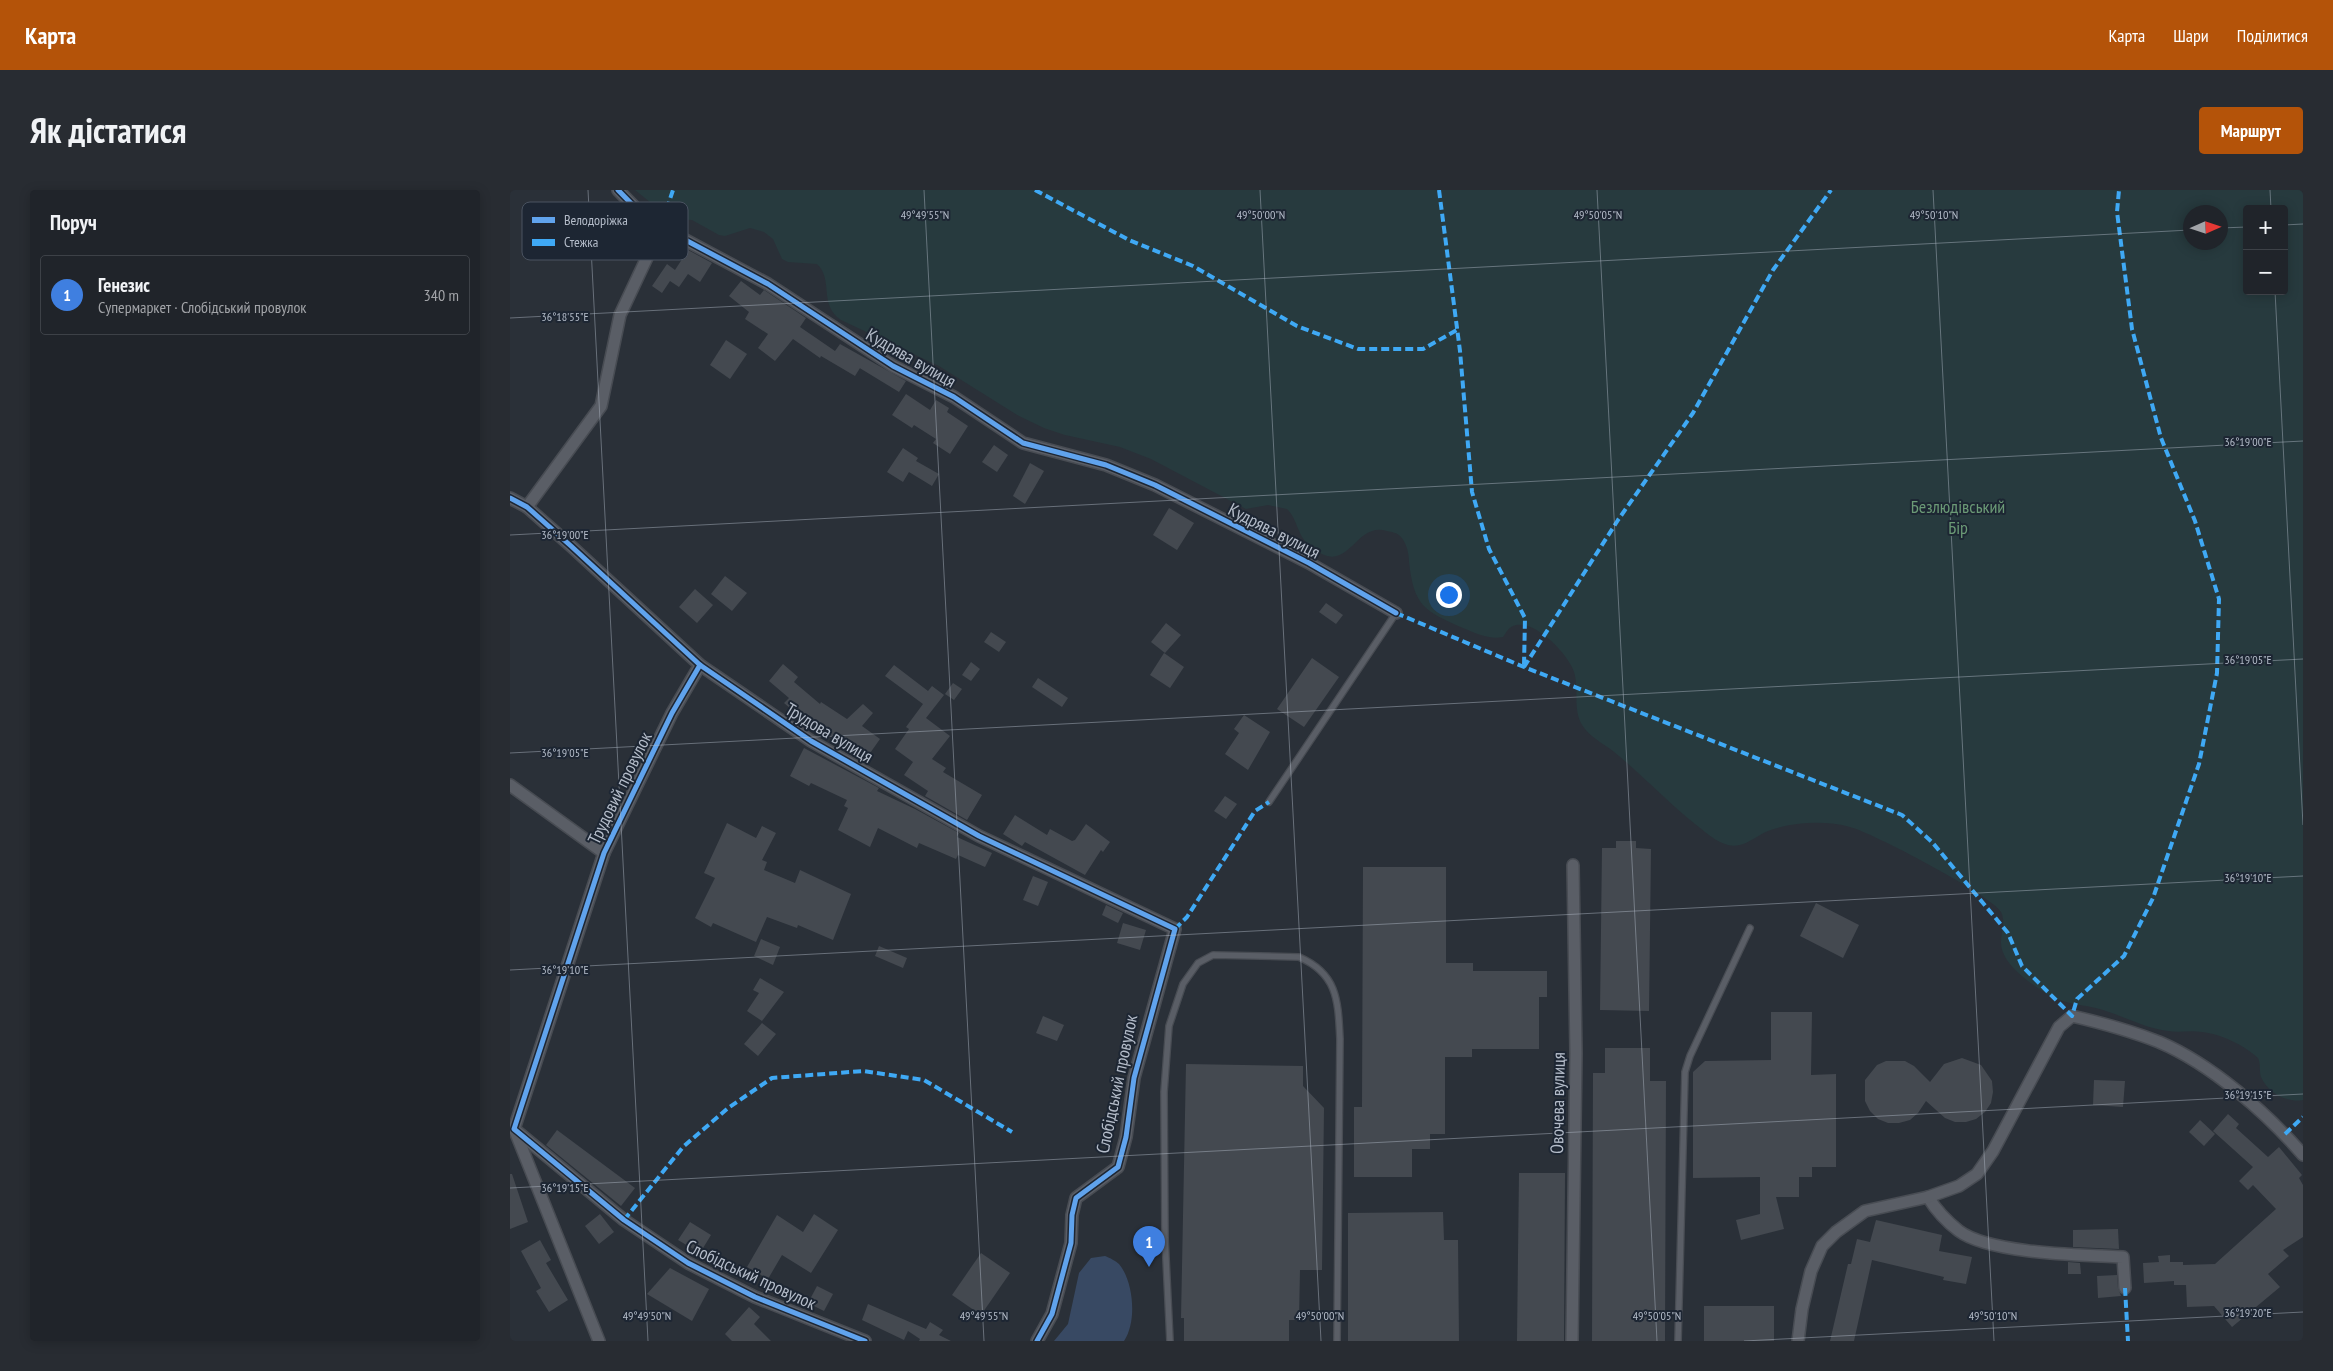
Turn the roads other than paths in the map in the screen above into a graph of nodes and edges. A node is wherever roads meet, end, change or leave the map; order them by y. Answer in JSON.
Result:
{"nodes":[{"id":1,"x":618,"y":190,"type":"edge"},
{"id":2,"x":630,"y":202,"type":"edge"},
{"id":3,"x":688,"y":241,"type":"edge"},
{"id":4,"x":647,"y":260,"type":"edge"},
{"id":5,"x":510,"y":498,"type":"edge"},
{"id":6,"x":527,"y":508,"type":"junction"},
{"id":7,"x":1396,"y":613,"type":"joint"},
{"id":8,"x":700,"y":665,"type":"junction"},
{"id":9,"x":510,"y":785,"type":"edge"},
{"id":10,"x":1269,"y":802,"type":"dead end"},
{"id":11,"x":604,"y":853,"type":"junction"},
{"id":12,"x":1573,"y":865,"type":"dead end"},
{"id":13,"x":1750,"y":928,"type":"dead end"},
{"id":14,"x":1175,"y":929,"type":"joint"},
{"id":15,"x":512,"y":1127,"type":"edge"},
{"id":16,"x":2303,"y":1155,"type":"edge"},
{"id":17,"x":1928,"y":1197,"type":"junction"},
{"id":18,"x":2125,"y":1288,"type":"dead end"},
{"id":19,"x":599,"y":1341,"type":"edge"},
{"id":20,"x":865,"y":1341,"type":"edge"},
{"id":21,"x":1037,"y":1341,"type":"edge"},
{"id":22,"x":1170,"y":1341,"type":"edge"},
{"id":23,"x":1338,"y":1341,"type":"edge"},
{"id":24,"x":1572,"y":1341,"type":"edge"},
{"id":25,"x":1678,"y":1341,"type":"edge"},
{"id":26,"x":1798,"y":1341,"type":"edge"}],
"edges":[{"from":1,"to":2,"type":"street","name":"Кудрява вулиця"},
{"from":3,"to":7,"type":"street","name":"Кудрява вулиця"},
{"from":4,"to":6,"type":"street"},
{"from":5,"to":6,"type":"street","name":"Трудова вулиця"},
{"from":6,"to":8,"type":"street","name":"Трудова вулиця"},
{"from":7,"to":10,"type":"lane"},
{"from":8,"to":11,"type":"street","name":"Трудовий провулок"},
{"from":8,"to":14,"type":"street","name":"Трудова вулиця"},
{"from":9,"to":11,"type":"street"},
{"from":11,"to":15,"type":"street","name":"Трудовий провулок"},
{"from":12,"to":24,"type":"street","name":"Овочева вулиця"},
{"from":13,"to":25,"type":"lane"},
{"from":14,"to":21,"type":"street","name":"Слобідський провулок"},
{"from":15,"to":19,"type":"street"},
{"from":15,"to":20,"type":"street","name":"Слобідський провулок"},
{"from":16,"to":17,"type":"street"},
{"from":17,"to":18,"type":"street"},
{"from":17,"to":26,"type":"street"},
{"from":22,"to":23,"type":"lane"}]}
